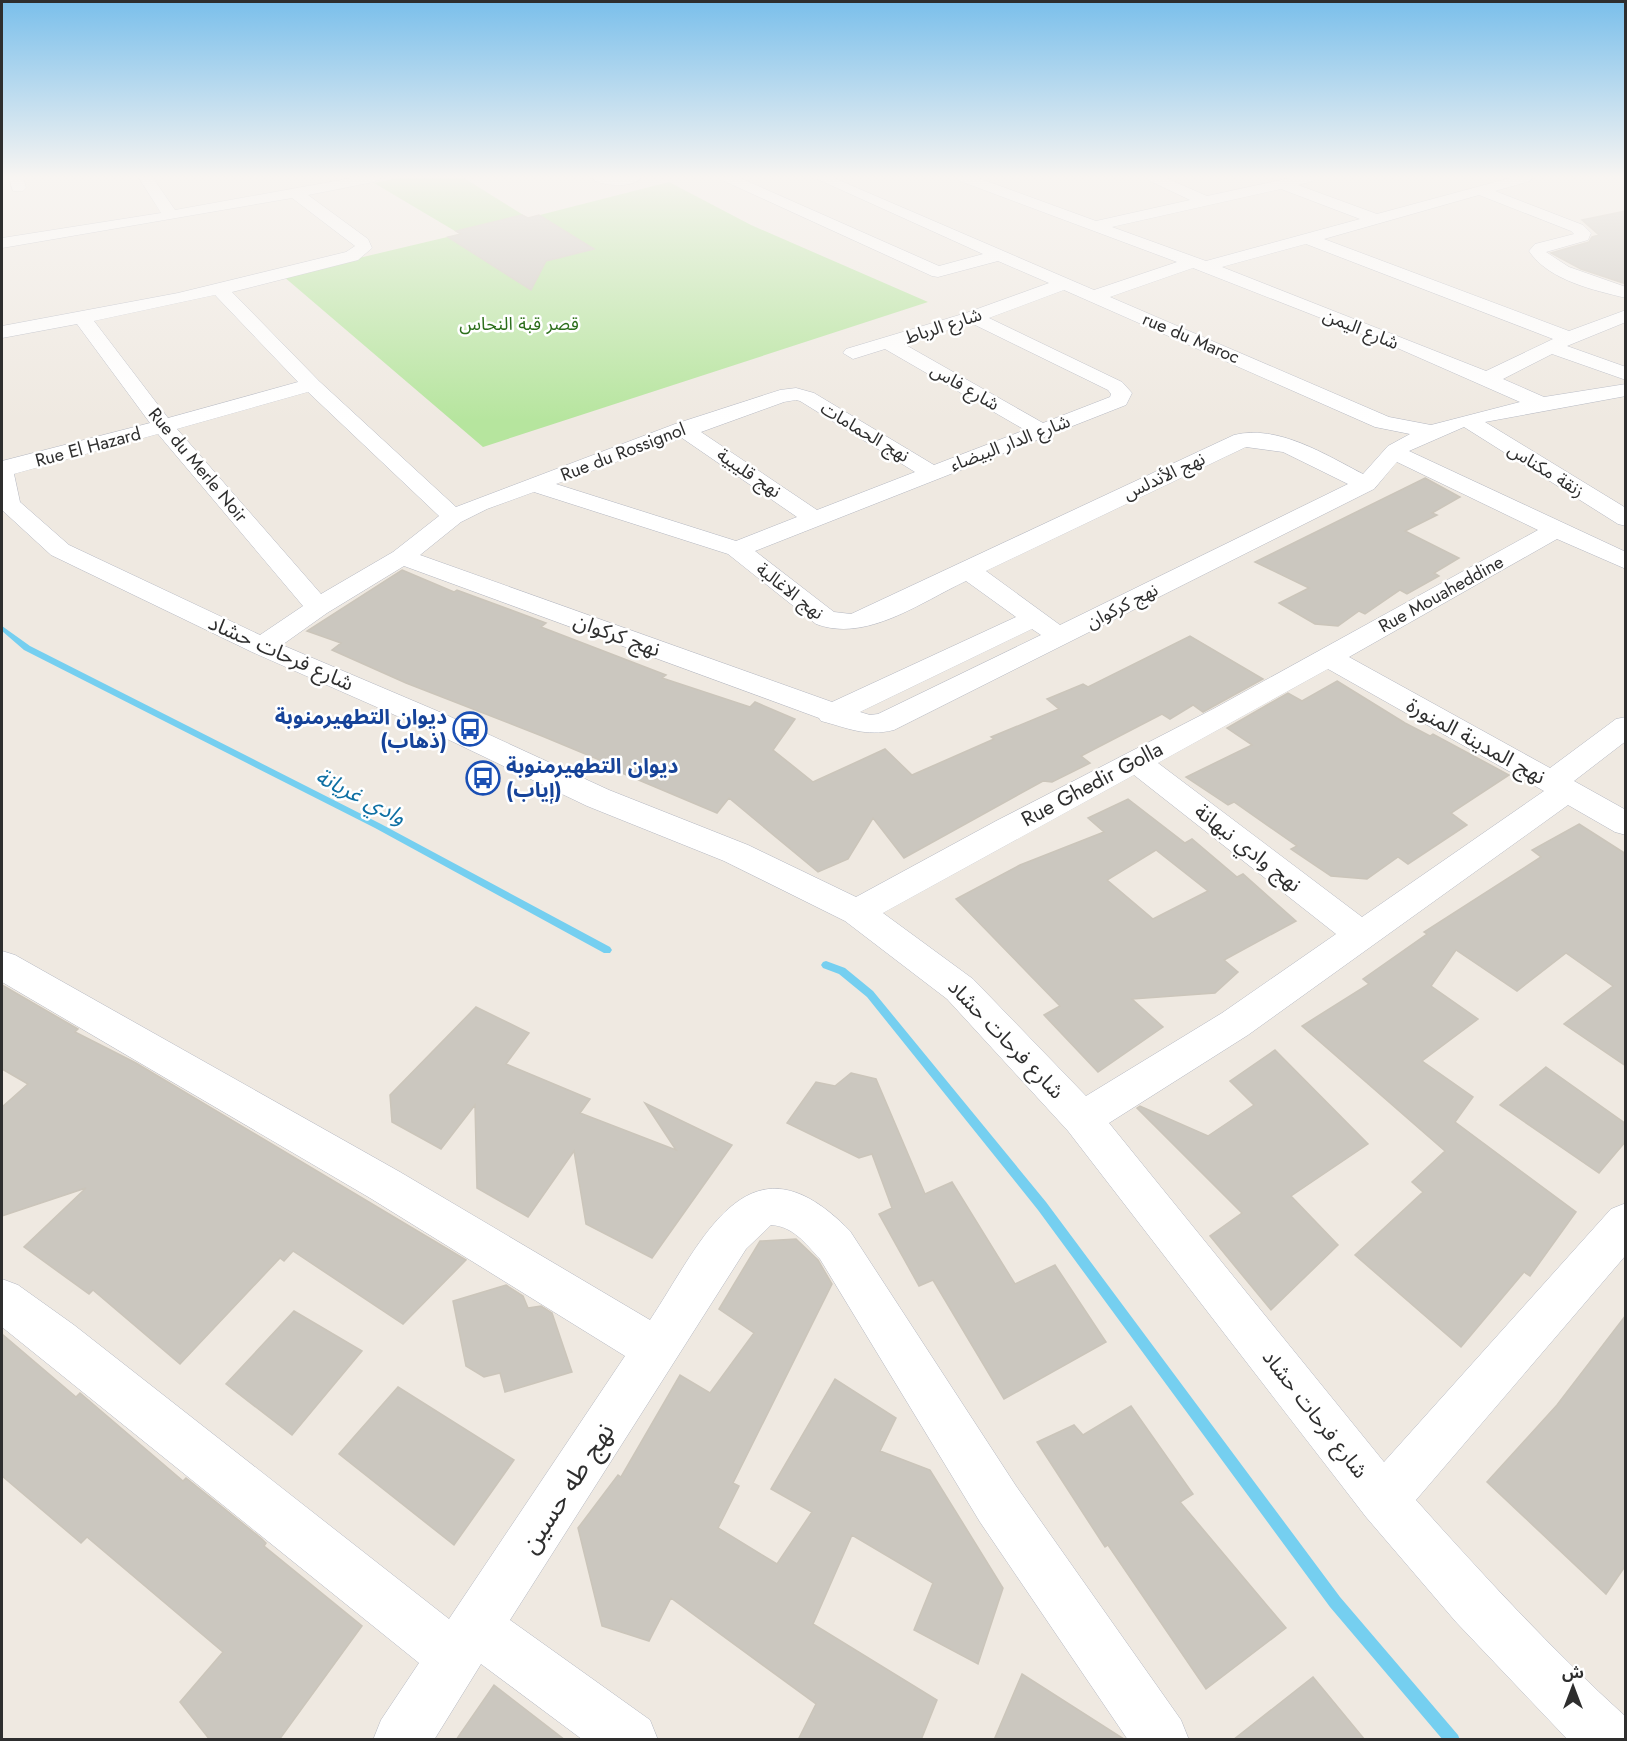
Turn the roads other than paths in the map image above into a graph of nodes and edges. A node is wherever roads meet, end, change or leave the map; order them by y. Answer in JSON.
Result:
{"nodes":[{"id":1,"x":339,"y":259,"type":"edge"},
{"id":2,"x":909,"y":259,"type":"edge"},
{"id":3,"x":984,"y":259,"type":"edge"},
{"id":4,"x":1009,"y":259,"type":"edge"},
{"id":5,"x":1183,"y":259,"type":"edge"},
{"id":6,"x":1221,"y":259,"type":"edge"},
{"id":7,"x":1363,"y":259,"type":"edge"},
{"id":8,"x":1543,"y":259,"type":"edge"},
{"id":9,"x":1198,"y":265,"type":"junction"},
{"id":10,"x":1066,"y":283,"type":"junction"},
{"id":11,"x":220,"y":290,"type":"junction"},
{"id":12,"x":1626,"y":293,"type":"edge"},
{"id":13,"x":1094,"y":296,"type":"junction"},
{"id":14,"x":1626,"y":315,"type":"edge"},
{"id":15,"x":973,"y":317,"type":"junction"},
{"id":16,"x":83,"y":319,"type":"junction"},
{"id":17,"x":2,"y":332,"type":"edge"},
{"id":18,"x":1569,"y":338,"type":"junction"},
{"id":19,"x":888,"y":343,"type":"junction"},
{"id":20,"x":1550,"y":347,"type":"junction"},
{"id":21,"x":853,"y":353,"type":"dead end"},
{"id":22,"x":1626,"y":374,"type":"edge"},
{"id":23,"x":1487,"y":379,"type":"junction"},
{"id":24,"x":312,"y":385,"type":"junction"},
{"id":25,"x":1626,"y":390,"type":"edge"},
{"id":26,"x":796,"y":394,"type":"joint"},
{"id":27,"x":1599,"y":396,"type":"junction"},
{"id":28,"x":1544,"y":405,"type":"junction"},
{"id":29,"x":1626,"y":410,"type":"edge"},
{"id":30,"x":1467,"y":420,"type":"junction"},
{"id":31,"x":1383,"y":422,"type":"junction"},
{"id":32,"x":164,"y":427,"type":"junction"},
{"id":33,"x":683,"y":429,"type":"junction"},
{"id":34,"x":1042,"y":431,"type":"junction"},
{"id":35,"x":1431,"y":431,"type":"junction"},
{"id":36,"x":1396,"y":451,"type":"junction"},
{"id":37,"x":2,"y":469,"type":"edge"},
{"id":38,"x":932,"y":473,"type":"junction"},
{"id":39,"x":1366,"y":484,"type":"junction"},
{"id":40,"x":535,"y":485,"type":"junction"},
{"id":41,"x":453,"y":517,"type":"junction"},
{"id":42,"x":814,"y":518,"type":"junction"},
{"id":43,"x":1626,"y":519,"type":"edge"},
{"id":44,"x":1555,"y":530,"type":"junction"},
{"id":45,"x":737,"y":549,"type":"junction"},
{"id":46,"x":402,"y":557,"type":"junction"},
{"id":47,"x":1626,"y":562,"type":"edge"},
{"id":48,"x":966,"y":569,"type":"junction"},
{"id":49,"x":318,"y":608,"type":"junction"},
{"id":50,"x":1034,"y":618,"type":"junction"},
{"id":51,"x":1061,"y":637,"type":"junction"},
{"id":52,"x":262,"y":646,"type":"junction"},
{"id":53,"x":1328,"y":657,"type":"junction"},
{"id":54,"x":831,"y":714,"type":"junction"},
{"id":55,"x":1626,"y":726,"type":"edge"},
{"id":56,"x":1136,"y":761,"type":"junction"},
{"id":57,"x":1559,"y":787,"type":"junction"},
{"id":58,"x":1626,"y":824,"type":"edge"},
{"id":59,"x":857,"y":912,"type":"junction"},
{"id":60,"x":1361,"y":935,"type":"junction"},
{"id":61,"x":2,"y":965,"type":"edge"},
{"id":62,"x":1082,"y":1119,"type":"junction"},
{"id":63,"x":1626,"y":1223,"type":"edge"},
{"id":64,"x":2,"y":1300,"type":"edge"},
{"id":65,"x":656,"y":1349,"type":"junction"},
{"id":66,"x":1383,"y":1500,"type":"junction"},
{"id":67,"x":466,"y":1643,"type":"junction"},
{"id":68,"x":401,"y":1740,"type":"edge"},
{"id":69,"x":630,"y":1740,"type":"edge"},
{"id":70,"x":1161,"y":1740,"type":"edge"},
{"id":71,"x":1609,"y":1740,"type":"edge"}],
"edges":[{"from":1,"to":11,"type":"street"},
{"from":2,"to":3,"type":"street"},
{"from":4,"to":10,"type":"street","name":"rue du Maroc"},
{"from":5,"to":9,"type":"street","name":"شارع اليمن"},
{"from":6,"to":9,"type":"street"},
{"from":7,"to":18,"type":"street"},
{"from":8,"to":12,"type":"street"},
{"from":9,"to":13,"type":"street"},
{"from":9,"to":23,"type":"street","name":"شارع اليمن"},
{"from":10,"to":13,"type":"street","name":"rue du Maroc"},
{"from":10,"to":15,"type":"street","name":"شارع الرباط"},
{"from":11,"to":16,"type":"street"},
{"from":11,"to":24,"type":"street"},
{"from":13,"to":31,"type":"street","name":"rue du Maroc"},
{"from":14,"to":18,"type":"street"},
{"from":15,"to":19,"type":"street","name":"شارع الرباط"},
{"from":15,"to":34,"type":"street","name":"شارع الدار البيضاء"},
{"from":16,"to":17,"type":"street"},
{"from":16,"to":32,"type":"street","name":"Rue du Merle Noir"},
{"from":18,"to":20,"type":"street"},
{"from":19,"to":21,"type":"street","name":"شارع الرباط"},
{"from":19,"to":34,"type":"street","name":"شارع فاس"},
{"from":20,"to":22,"type":"street"},
{"from":20,"to":23,"type":"street"},
{"from":23,"to":28,"type":"street","name":"شارع اليمن"},
{"from":24,"to":32,"type":"street","name":"Rue El Hazard"},
{"from":24,"to":41,"type":"street"},
{"from":25,"to":27,"type":"street","name":"rue du Maroc"},
{"from":26,"to":33,"type":"street","name":"Rue du Rossignol"},
{"from":26,"to":38,"type":"street","name":"نهج الحمامات"},
{"from":27,"to":28,"type":"street","name":"rue du Maroc"},
{"from":27,"to":29,"type":"street"},
{"from":28,"to":30,"type":"street","name":"rue du Maroc"},
{"from":30,"to":35,"type":"street","name":"rue du Maroc"},
{"from":30,"to":43,"type":"street","name":"زنقة مكناس"},
{"from":31,"to":35,"type":"street","name":"rue du Maroc"},
{"from":31,"to":36,"type":"street"},
{"from":32,"to":37,"type":"street","name":"Rue El Hazard"},
{"from":32,"to":49,"type":"street","name":"Rue du Merle Noir"},
{"from":33,"to":40,"type":"street","name":"Rue du Rossignol"},
{"from":33,"to":42,"type":"street","name":"نهج قليبية"},
{"from":34,"to":38,"type":"street","name":"شارع الدار البيضاء"},
{"from":35,"to":36,"type":"street","name":"rue du Maroc"},
{"from":36,"to":39,"type":"street","name":"نهج كركوان"},
{"from":36,"to":44,"type":"street"},
{"from":37,"to":52,"type":"street","name":"شارع فرحات حشاد"},
{"from":38,"to":42,"type":"street","name":"شارع الدار البيضاء"},
{"from":39,"to":48,"type":"street","name":"نهج الأندلس"},
{"from":39,"to":51,"type":"street","name":"نهج كركوان"},
{"from":40,"to":41,"type":"street","name":"Rue du Rossignol"},
{"from":40,"to":45,"type":"street","name":"نهج الاغالبة"},
{"from":41,"to":46,"type":"street","name":"Rue du Rossignol"},
{"from":42,"to":45,"type":"street","name":"شارع الدار البيضاء"},
{"from":44,"to":47,"type":"street"},
{"from":44,"to":53,"type":"street","name":"Rue Mouaheddine"},
{"from":45,"to":48,"type":"street","name":"نهج الاغالبة"},
{"from":46,"to":49,"type":"street","name":"Rue du Rossignol"},
{"from":46,"to":54,"type":"street","name":"نهج كركوان"},
{"from":48,"to":50,"type":"street"},
{"from":49,"to":52,"type":"street","name":"Rue du Rossignol"},
{"from":50,"to":51,"type":"street"},
{"from":50,"to":54,"type":"street"},
{"from":51,"to":54,"type":"street","name":"نهج كركوان"},
{"from":52,"to":59,"type":"street","name":"شارع فرحات حشاد"},
{"from":53,"to":56,"type":"street","name":"Rue Ghedir Golla"},
{"from":53,"to":57,"type":"street","name":"نهج المدينة المنورة"},
{"from":55,"to":57,"type":"street"},
{"from":56,"to":59,"type":"street","name":"Rue Ghedir Golla"},
{"from":56,"to":60,"type":"street","name":"نهج وادي نبهانة"},
{"from":57,"to":58,"type":"street","name":"نهج المدينة المنورة"},
{"from":57,"to":60,"type":"street"},
{"from":59,"to":62,"type":"street","name":"شارع فرحات حشاد"},
{"from":60,"to":62,"type":"street"},
{"from":61,"to":65,"type":"street"},
{"from":62,"to":66,"type":"street","name":"شارع فرحات حشاد"},
{"from":63,"to":66,"type":"street"},
{"from":64,"to":67,"type":"street"},
{"from":65,"to":67,"type":"street","name":"نهج طه حسين"},
{"from":65,"to":70,"type":"street","name":"نهج طه حسين"},
{"from":66,"to":71,"type":"street","name":"شارع فرحات حشاد"},
{"from":67,"to":68,"type":"street","name":"نهج طه حسين"},
{"from":67,"to":69,"type":"street"}]}
